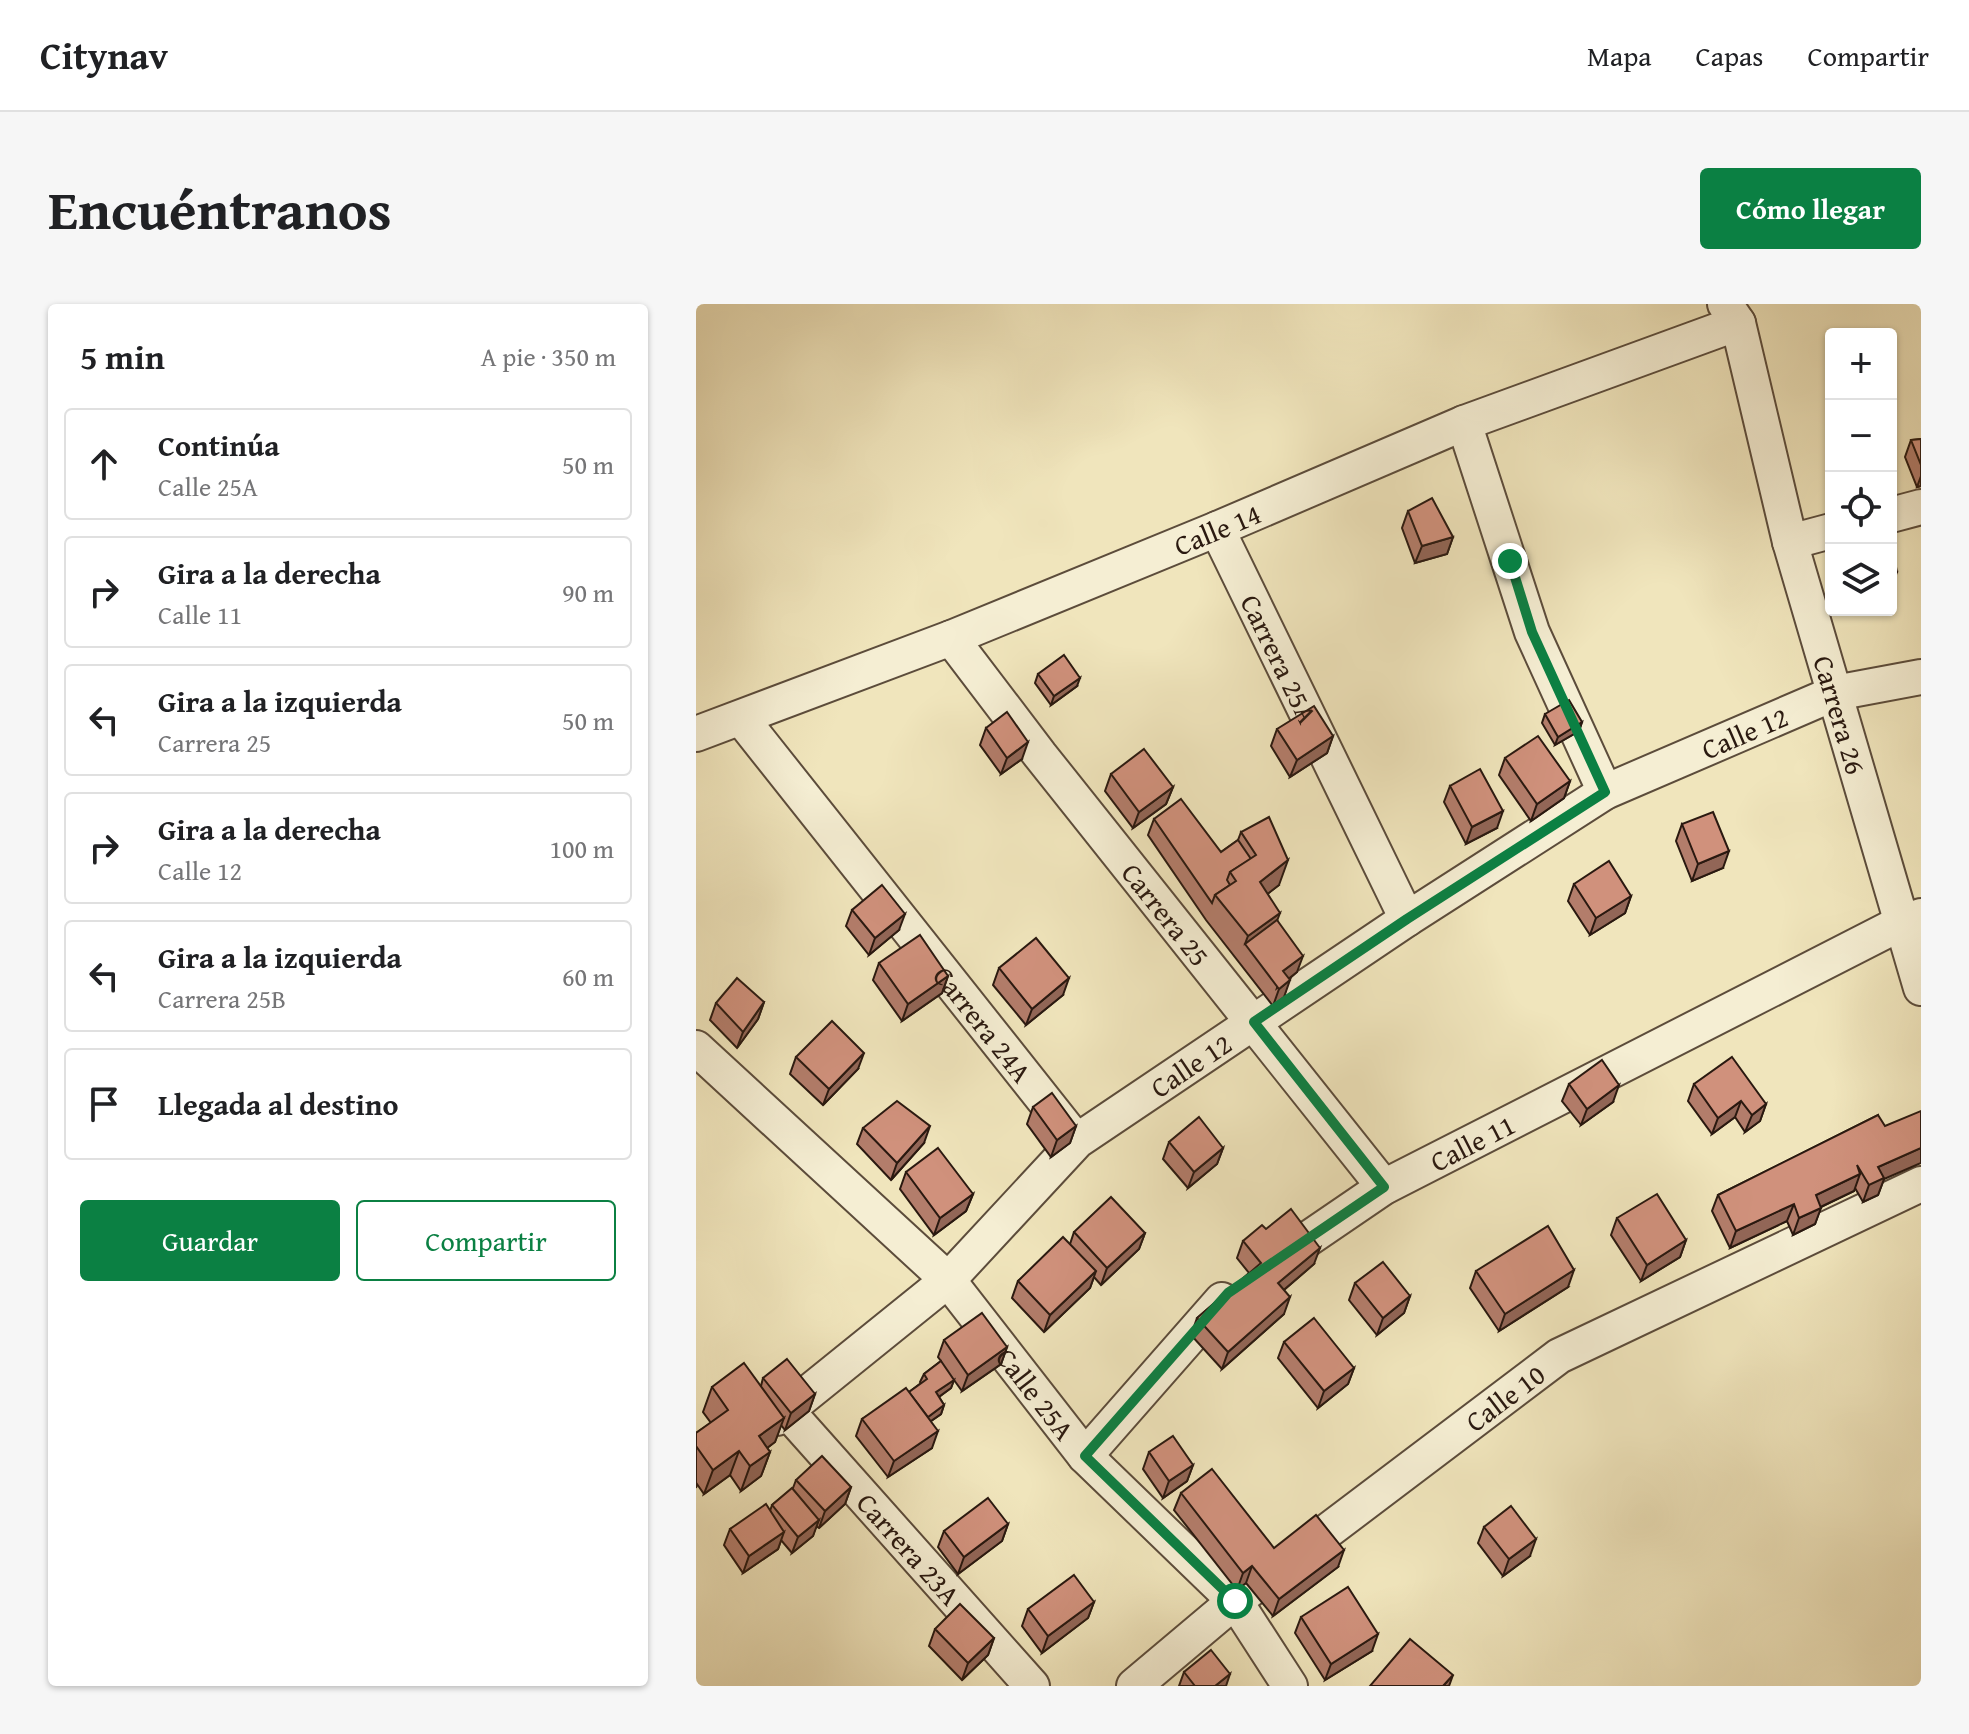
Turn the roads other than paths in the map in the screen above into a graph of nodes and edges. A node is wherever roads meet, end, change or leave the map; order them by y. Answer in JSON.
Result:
{"nodes":[{"id":1,"x":1732,"y":314,"type":"edge"},
{"id":2,"x":1464,"y":423,"type":"junction"},
{"id":3,"x":1921,"y":507,"type":"edge"},
{"id":4,"x":1897,"y":513,"type":"edge"},
{"id":5,"x":1217,"y":529,"type":"junction"},
{"id":6,"x":1825,"y":533,"type":"edge"},
{"id":7,"x":1790,"y":542,"type":"junction"},
{"id":8,"x":951,"y":638,"type":"junction"},
{"id":9,"x":1921,"y":677,"type":"edge"},
{"id":10,"x":1835,"y":693,"type":"junction"},
{"id":11,"x":741,"y":718,"type":"junction"},
{"id":12,"x":696,"y":734,"type":"edge"},
{"id":13,"x":1605,"y":792,"type":"junction"},
{"id":14,"x":1407,"y":919,"type":"junction"},
{"id":15,"x":1911,"y":920,"type":"edge"},
{"id":16,"x":1921,"y":988,"type":"edge"},
{"id":17,"x":1254,"y":1022,"type":"junction"},
{"id":18,"x":697,"y":1050,"type":"edge"},
{"id":19,"x":1077,"y":1141,"type":"junction"},
{"id":20,"x":1921,"y":1184,"type":"edge"},
{"id":21,"x":1384,"y":1187,"type":"junction"},
{"id":22,"x":948,"y":1280,"type":"junction"},
{"id":23,"x":787,"y":1411,"type":"junction"},
{"id":24,"x":748,"y":1437,"type":"edge"},
{"id":25,"x":1085,"y":1456,"type":"junction"},
{"id":26,"x":1235,"y":1601,"type":"junction"},
{"id":27,"x":1032,"y":1686,"type":"edge"},
{"id":28,"x":1134,"y":1686,"type":"edge"},
{"id":29,"x":1290,"y":1686,"type":"edge"}],
"edges":[{"from":1,"to":2,"type":"street","name":"Calle 14"},
{"from":1,"to":7,"type":"street","name":"Carrera 26"},
{"from":2,"to":5,"type":"street","name":"Calle 14"},
{"from":2,"to":13,"type":"street"},
{"from":3,"to":4,"type":"street"},
{"from":5,"to":8,"type":"street","name":"Calle 14"},
{"from":5,"to":14,"type":"street","name":"Carrera 25A"},
{"from":6,"to":7,"type":"street"},
{"from":7,"to":10,"type":"street","name":"Carrera 26"},
{"from":8,"to":11,"type":"street","name":"Calle 14"},
{"from":8,"to":17,"type":"street","name":"Carrera 25"},
{"from":9,"to":10,"type":"street","name":"Calle 12"},
{"from":10,"to":13,"type":"street","name":"Calle 12"},
{"from":10,"to":15,"type":"street","name":"Carrera 26"},
{"from":11,"to":12,"type":"street","name":"Calle 14"},
{"from":11,"to":19,"type":"street","name":"Carrera 24A"},
{"from":13,"to":14,"type":"street","name":"Calle 12"},
{"from":14,"to":17,"type":"street","name":"Calle 12"},
{"from":15,"to":16,"type":"street","name":"Carrera 26"},
{"from":15,"to":21,"type":"street","name":"Calle 11"},
{"from":17,"to":19,"type":"street","name":"Calle 12"},
{"from":17,"to":21,"type":"street","name":"Carrera 25"},
{"from":18,"to":22,"type":"street","name":"Calle 25A"},
{"from":19,"to":22,"type":"street","name":"Calle 12"},
{"from":20,"to":26,"type":"street","name":"Calle 10"},
{"from":21,"to":25,"type":"street","name":"Calle 11"},
{"from":22,"to":23,"type":"street","name":"Calle 12"},
{"from":22,"to":25,"type":"street","name":"Calle 25A"},
{"from":23,"to":24,"type":"street","name":"Calle 12"},
{"from":23,"to":27,"type":"street","name":"Carrera 23A"},
{"from":25,"to":26,"type":"street","name":"Calle 25A"},
{"from":26,"to":28,"type":"street","name":"Calle 10"},
{"from":26,"to":29,"type":"street","name":"Calle 25A"}]}
